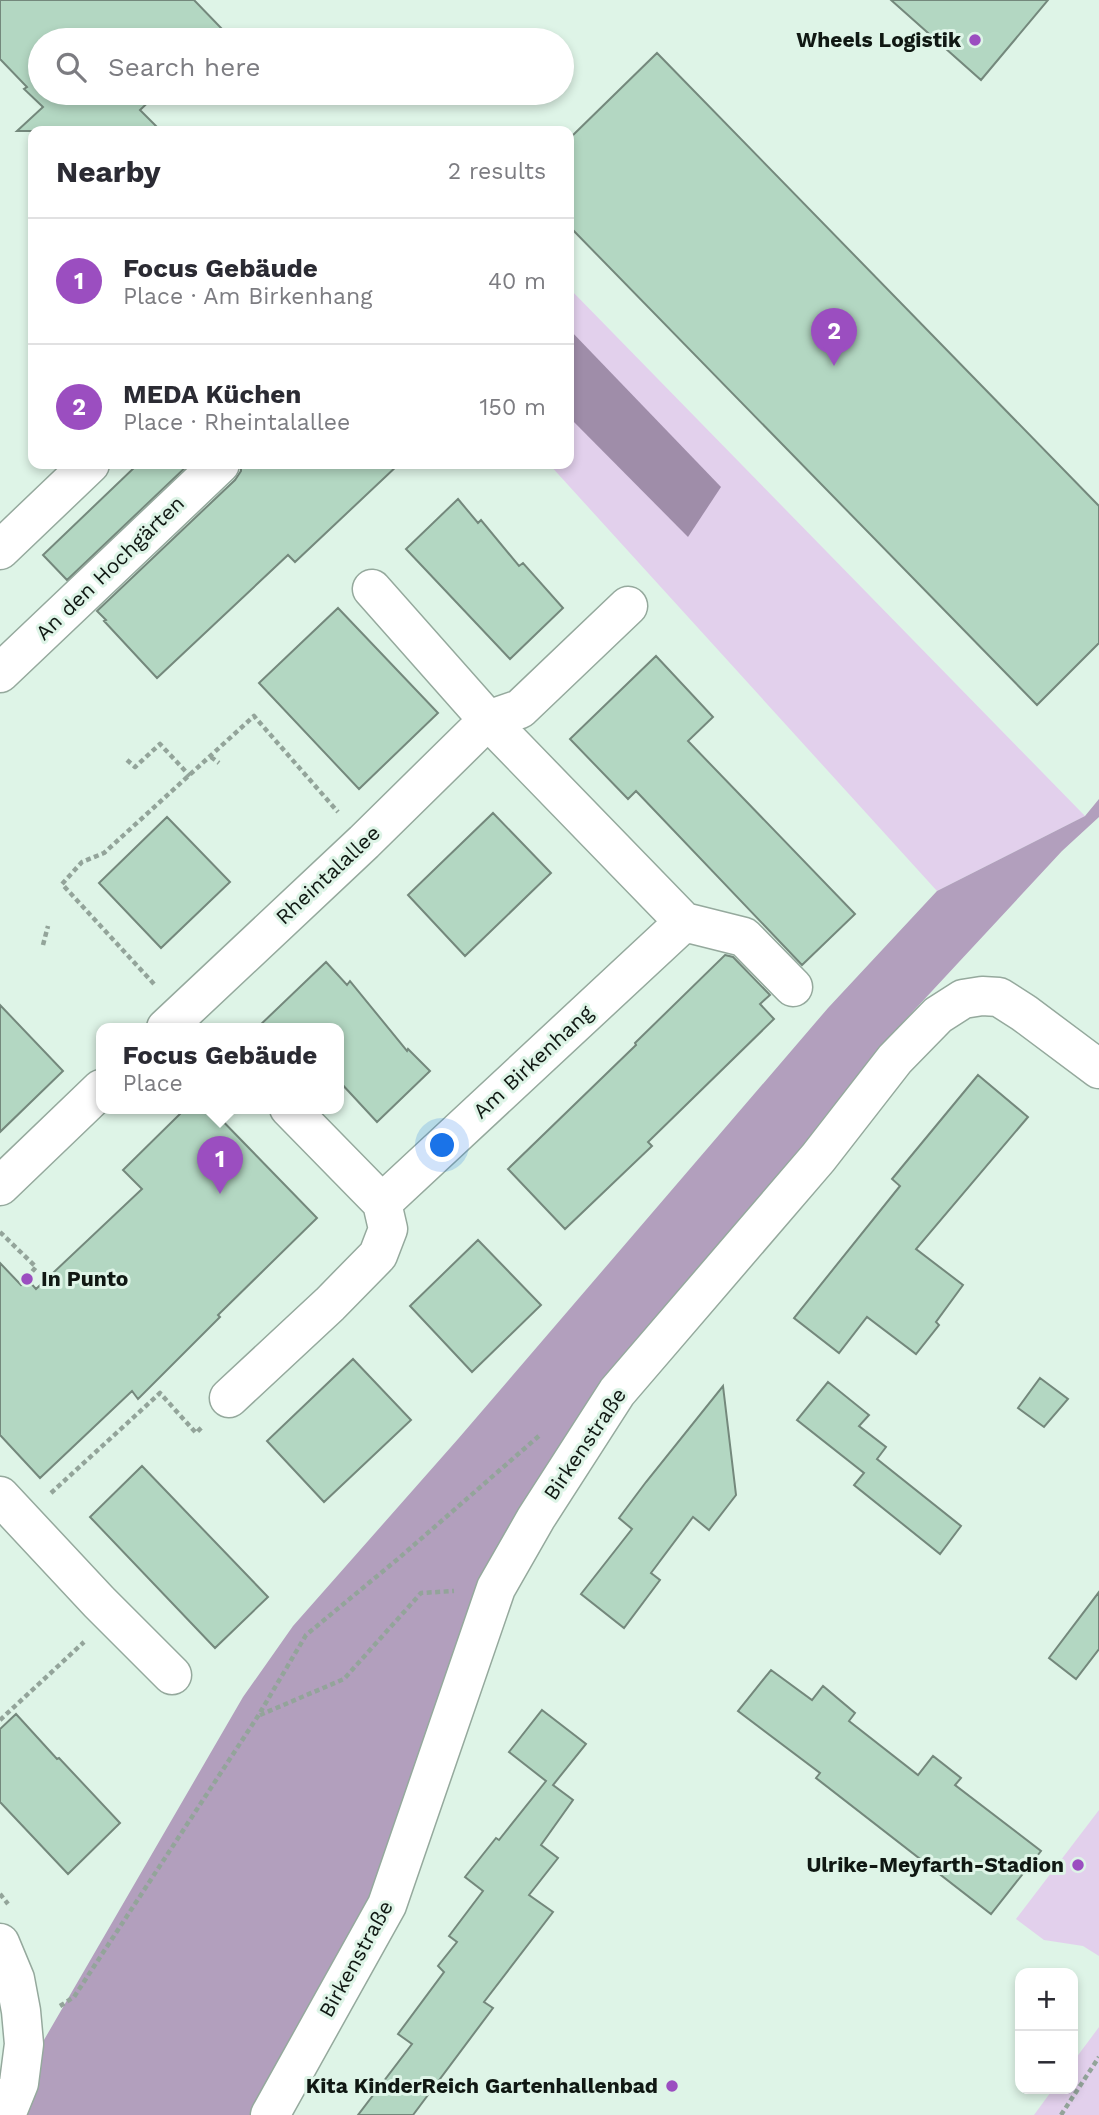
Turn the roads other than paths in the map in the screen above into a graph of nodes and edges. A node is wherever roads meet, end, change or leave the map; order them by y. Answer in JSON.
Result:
{"nodes":[{"id":1,"x":85,"y":469,"type":"edge"},
{"id":2,"x":215,"y":469,"type":"edge"},
{"id":3,"x":0,"y":550,"type":"edge"},
{"id":4,"x":372,"y":589,"type":"dead end"},
{"id":5,"x":628,"y":606,"type":"dead end"},
{"id":6,"x":0,"y":673,"type":"edge"},
{"id":7,"x":488,"y":720,"type":"junction"},
{"id":8,"x":684,"y":922,"type":"junction"},
{"id":9,"x":793,"y":987,"type":"dead end"},
{"id":10,"x":188,"y":1021,"type":"edge"},
{"id":11,"x":1099,"y":1069,"type":"edge"},
{"id":12,"x":96,"y":1094,"type":"edge"},
{"id":13,"x":295,"y":1114,"type":"edge"},
{"id":14,"x":0,"y":1186,"type":"edge"},
{"id":15,"x":382,"y":1203,"type":"junction"},
{"id":16,"x":229,"y":1398,"type":"road end"},
{"id":17,"x":11,"y":1508,"type":"edge"},
{"id":18,"x":172,"y":1675,"type":"dead end"},
{"id":19,"x":0,"y":1943,"type":"edge"},
{"id":20,"x":6,"y":2115,"type":"edge"},
{"id":21,"x":270,"y":2115,"type":"edge"}],
"edges":[{"from":1,"to":3,"type":"street"},
{"from":2,"to":6,"type":"street","name":"An den Hochgärten"},
{"from":4,"to":7,"type":"street"},
{"from":5,"to":7,"type":"street","name":"Rheintalallee"},
{"from":7,"to":8,"type":"street"},
{"from":7,"to":10,"type":"street","name":"Rheintalallee"},
{"from":8,"to":9,"type":"street"},
{"from":8,"to":15,"type":"street","name":"Am Birkenhang"},
{"from":11,"to":21,"type":"street","name":"Birkenstraße"},
{"from":12,"to":14,"type":"street"},
{"from":13,"to":15,"type":"street"},
{"from":15,"to":16,"type":"street"},
{"from":17,"to":18,"type":"street"},
{"from":19,"to":20,"type":"street"}]}
